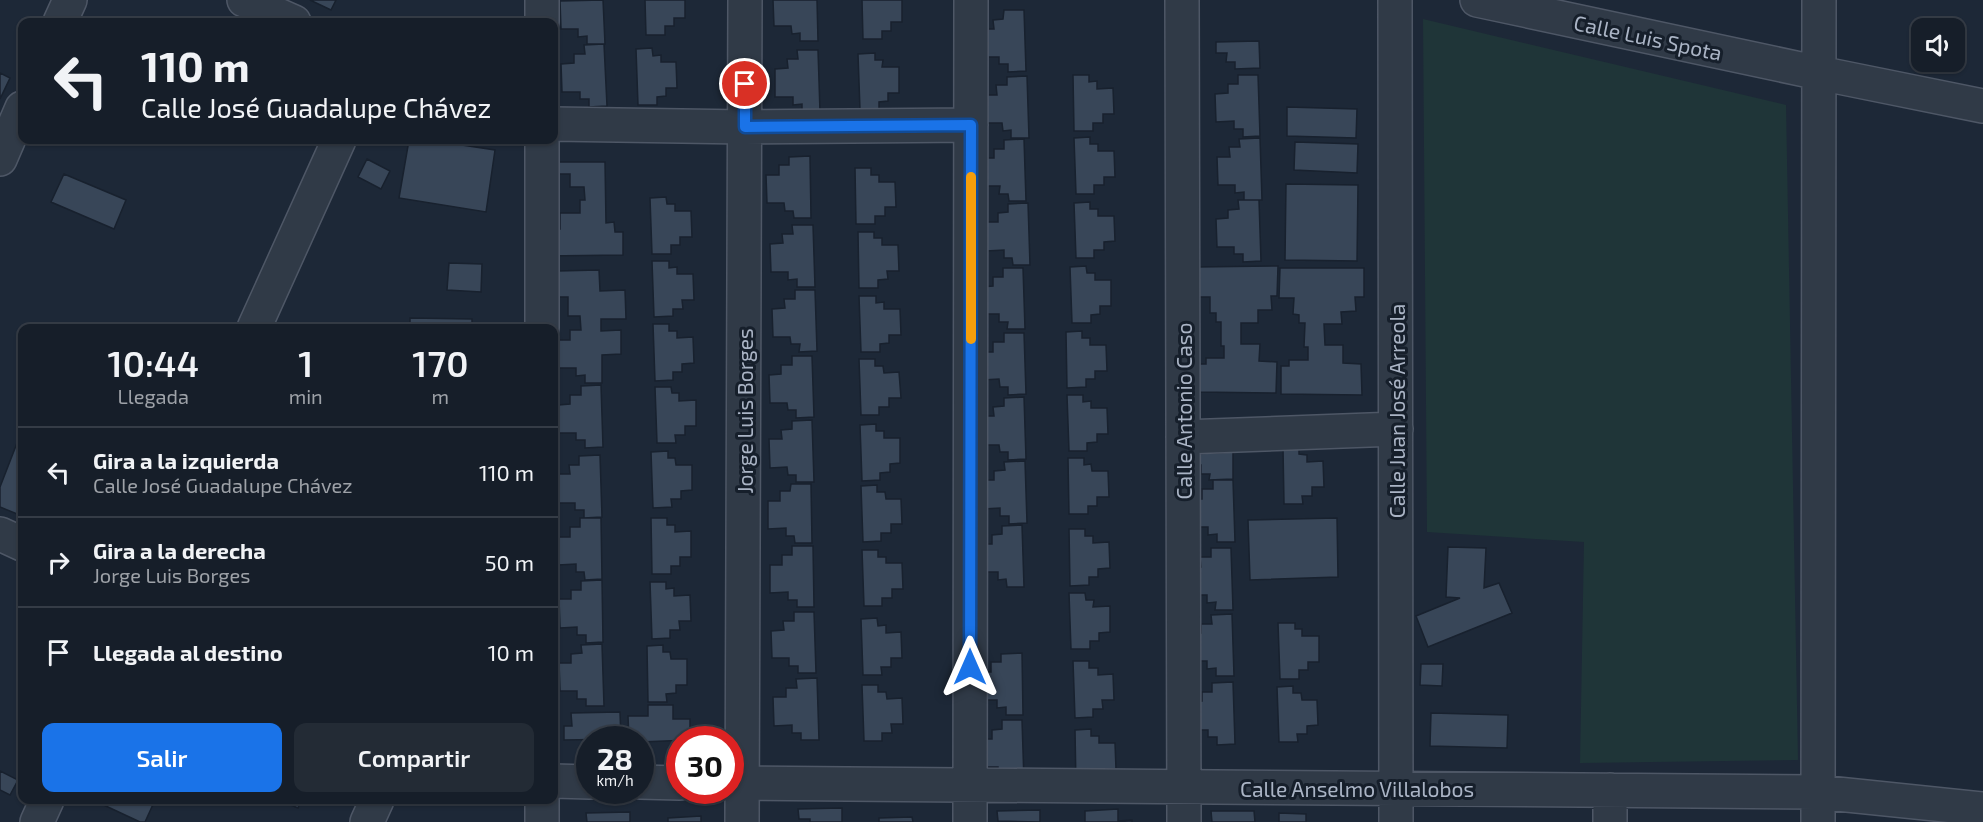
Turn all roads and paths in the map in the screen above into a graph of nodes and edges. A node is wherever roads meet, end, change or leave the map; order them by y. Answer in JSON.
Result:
{"nodes":[{"id":1,"x":70,"y":0,"type":"edge"},
{"id":2,"x":244,"y":0,"type":"edge"},
{"id":3,"x":542,"y":0,"type":"edge"},
{"id":4,"x":745,"y":0,"type":"edge"},
{"id":5,"x":971,"y":0,"type":"edge"},
{"id":6,"x":1182,"y":0,"type":"edge"},
{"id":7,"x":1395,"y":0,"type":"edge"},
{"id":8,"x":1477,"y":0,"type":"edge"},
{"id":9,"x":1819,"y":0,"type":"edge"},
{"id":10,"x":62,"y":18,"type":"edge"},
{"id":11,"x":285,"y":18,"type":"edge"},
{"id":12,"x":542,"y":18,"type":"edge"},
{"id":13,"x":1819,"y":73,"type":"junction"},
{"id":14,"x":1983,"y":106,"type":"edge"},
{"id":15,"x":18,"y":117,"type":"edge"},
{"id":16,"x":558,"y":124,"type":"edge"},
{"id":17,"x":971,"y":125,"type":"junction"},
{"id":18,"x":745,"y":127,"type":"junction"},
{"id":19,"x":337,"y":144,"type":"edge"},
{"id":20,"x":542,"y":144,"type":"edge"},
{"id":21,"x":0,"y":159,"type":"edge"},
{"id":22,"x":256,"y":324,"type":"edge"},
{"id":23,"x":542,"y":324,"type":"edge"},
{"id":24,"x":1396,"y":429,"type":"junction"},
{"id":25,"x":1184,"y":437,"type":"junction"},
{"id":26,"x":0,"y":534,"type":"edge"},
{"id":27,"x":18,"y":542,"type":"edge"},
{"id":28,"x":737,"y":726,"type":"edge"},
{"id":29,"x":558,"y":782,"type":"edge"},
{"id":30,"x":576,"y":782,"type":"edge"},
{"id":31,"x":744,"y":783,"type":"edge"},
{"id":32,"x":970,"y":785,"type":"junction"},
{"id":33,"x":1184,"y":787,"type":"junction"},
{"id":34,"x":1396,"y":789,"type":"junction"},
{"id":35,"x":45,"y":804,"type":"edge"},
{"id":36,"x":375,"y":804,"type":"edge"},
{"id":37,"x":542,"y":804,"type":"edge"},
{"id":38,"x":739,"y":804,"type":"edge"},
{"id":39,"x":1610,"y":806,"type":"edge"},
{"id":40,"x":1818,"y":807,"type":"edge"},
{"id":41,"x":1983,"y":809,"type":"edge"},
{"id":42,"x":37,"y":822,"type":"edge"},
{"id":43,"x":367,"y":822,"type":"edge"},
{"id":44,"x":542,"y":822,"type":"edge"},
{"id":45,"x":742,"y":822,"type":"edge"},
{"id":46,"x":970,"y":822,"type":"edge"},
{"id":47,"x":1184,"y":822,"type":"edge"},
{"id":48,"x":1396,"y":822,"type":"edge"}],
"edges":[{"from":1,"to":10,"type":"street"},
{"from":2,"to":11,"type":"street"},
{"from":3,"to":12,"type":"street"},
{"from":4,"to":18,"type":"street","name":"Jorge Luis Borges"},
{"from":5,"to":17,"type":"street"},
{"from":6,"to":25,"type":"street","name":"Calle Antonio Caso"},
{"from":7,"to":24,"type":"street","name":"Calle Juan José Arreola"},
{"from":8,"to":13,"type":"street","name":"Calle Luis Spota"},
{"from":9,"to":13,"type":"street"},
{"from":13,"to":14,"type":"street","name":"Calle Luis Spota"},
{"from":13,"to":40,"type":"street"},
{"from":15,"to":21,"type":"street"},
{"from":16,"to":18,"type":"street"},
{"from":17,"to":18,"type":"street"},
{"from":17,"to":32,"type":"street"},
{"from":18,"to":28,"type":"street","name":"Jorge Luis Borges"},
{"from":19,"to":22,"type":"street"},
{"from":20,"to":23,"type":"street"},
{"from":24,"to":25,"type":"street"},
{"from":24,"to":34,"type":"street","name":"Calle Juan José Arreola"},
{"from":25,"to":33,"type":"street","name":"Calle Antonio Caso"},
{"from":26,"to":27,"type":"street"},
{"from":29,"to":30,"type":"street"},
{"from":31,"to":32,"type":"street","name":"Calle Anselmo Villalobos"},
{"from":32,"to":33,"type":"street","name":"Calle Anselmo Villalobos"},
{"from":32,"to":46,"type":"street"},
{"from":33,"to":34,"type":"street","name":"Calle Anselmo Villalobos"},
{"from":33,"to":47,"type":"street","name":"Calle Antonio Caso"},
{"from":34,"to":39,"type":"street","name":"Calle Anselmo Villalobos"},
{"from":34,"to":48,"type":"street","name":"Calle Juan José Arreola"},
{"from":35,"to":42,"type":"street"},
{"from":36,"to":43,"type":"street"},
{"from":37,"to":44,"type":"street"},
{"from":38,"to":45,"type":"street","name":"Jorge Luis Borges"},
{"from":39,"to":40,"type":"street","name":"Calle Anselmo Villalobos"},
{"from":40,"to":41,"type":"street","name":"Calle Anselmo Villalobos"}]}
